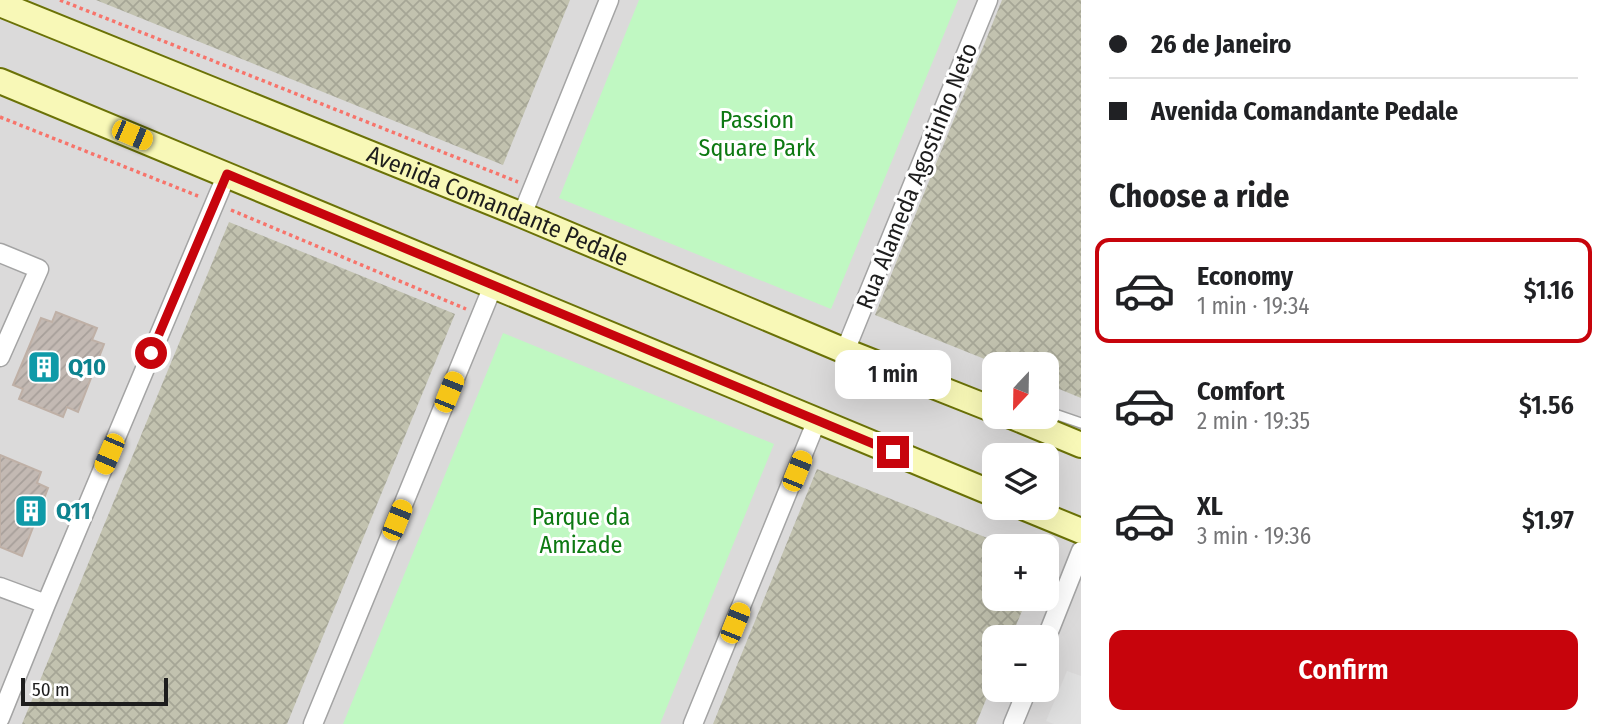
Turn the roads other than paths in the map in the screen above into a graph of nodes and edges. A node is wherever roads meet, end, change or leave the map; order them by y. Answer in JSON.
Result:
{"nodes":[{"id":1,"x":609,"y":0,"type":"edge"},
{"id":2,"x":988,"y":0,"type":"edge"},
{"id":3,"x":0,"y":4,"type":"edge"},
{"id":4,"x":0,"y":80,"type":"edge"},
{"id":5,"x":227,"y":174,"type":"junction"},
{"id":6,"x":522,"y":215,"type":"junction"},
{"id":7,"x":0,"y":253,"type":"edge"},
{"id":8,"x":493,"y":286,"type":"junction"},
{"id":9,"x":845,"y":351,"type":"junction"},
{"id":10,"x":0,"y":357,"type":"edge"},
{"id":11,"x":982,"y":405,"type":"edge"},
{"id":12,"x":1059,"y":415,"type":"edge"},
{"id":13,"x":817,"y":420,"type":"junction"},
{"id":14,"x":1081,"y":423,"type":"edge"},
{"id":15,"x":1042,"y":429,"type":"edge"},
{"id":16,"x":1081,"y":445,"type":"edge"},
{"id":17,"x":982,"y":489,"type":"edge"},
{"id":18,"x":1055,"y":520,"type":"edge"},
{"id":19,"x":1081,"y":531,"type":"edge"},
{"id":20,"x":1081,"y":551,"type":"edge"},
{"id":21,"x":0,"y":587,"type":"edge"},
{"id":22,"x":46,"y":604,"type":"junction"},
{"id":23,"x":1052,"y":625,"type":"edge"},
{"id":24,"x":1022,"y":702,"type":"edge"},
{"id":25,"x":0,"y":718,"type":"edge"},
{"id":26,"x":313,"y":724,"type":"edge"},
{"id":27,"x":693,"y":724,"type":"edge"},
{"id":28,"x":1013,"y":724,"type":"edge"}],
"edges":[{"from":1,"to":6,"type":"street"},
{"from":2,"to":9,"type":"street","name":"Rua Alameda Agostinho Neto"},
{"from":3,"to":6,"type":"street","name":"Avenida Comandante Pedale"},
{"from":4,"to":5,"type":"street"},
{"from":5,"to":8,"type":"street"},
{"from":5,"to":22,"type":"street"},
{"from":6,"to":9,"type":"street","name":"Avenida Comandante Pedale"},
{"from":7,"to":10,"type":"street"},
{"from":8,"to":13,"type":"street"},
{"from":8,"to":26,"type":"street"},
{"from":9,"to":11,"type":"street","name":"Avenida Comandante Pedale"},
{"from":12,"to":14,"type":"lane"},
{"from":13,"to":17,"type":"street"},
{"from":13,"to":27,"type":"street"},
{"from":15,"to":16,"type":"street"},
{"from":18,"to":19,"type":"street"},
{"from":20,"to":23,"type":"street"},
{"from":21,"to":22,"type":"street"},
{"from":22,"to":25,"type":"street"},
{"from":24,"to":28,"type":"street"}]}
